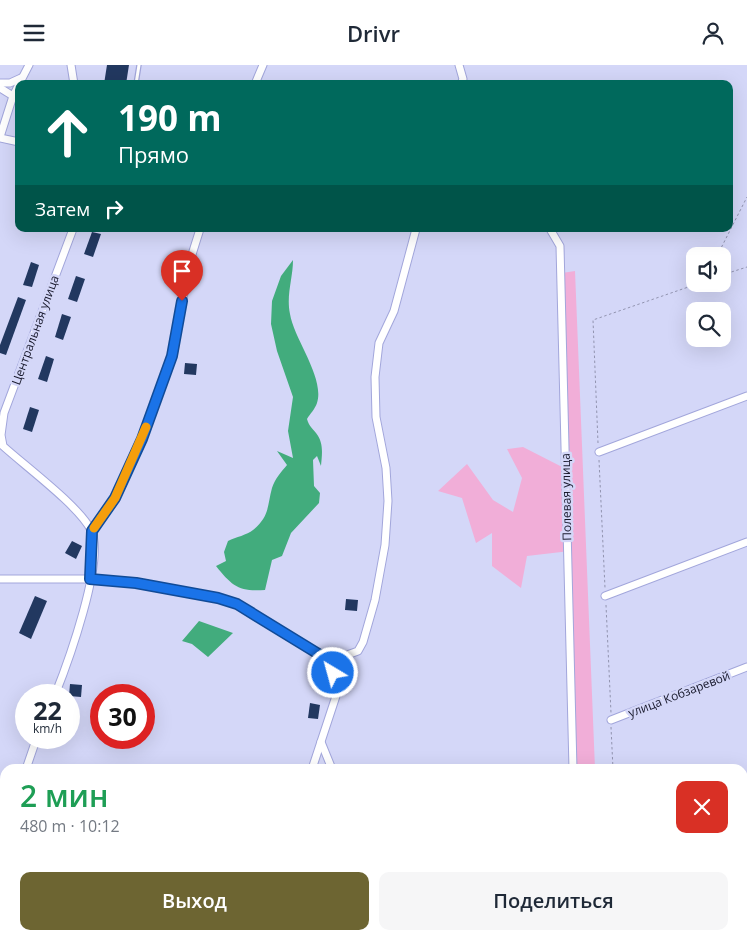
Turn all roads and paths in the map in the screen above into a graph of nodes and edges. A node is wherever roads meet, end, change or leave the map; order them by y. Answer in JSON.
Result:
{"nodes":[{"id":1,"x":29,"y":65,"type":"edge"},
{"id":2,"x":71,"y":65,"type":"edge"},
{"id":3,"x":139,"y":65,"type":"edge"},
{"id":4,"x":263,"y":65,"type":"edge"},
{"id":5,"x":459,"y":65,"type":"edge"},
{"id":6,"x":21,"y":78,"type":"joint"},
{"id":7,"x":17,"y":80,"type":"edge"},
{"id":8,"x":73,"y":80,"type":"edge"},
{"id":9,"x":137,"y":80,"type":"edge"},
{"id":10,"x":257,"y":80,"type":"edge"},
{"id":11,"x":463,"y":80,"type":"edge"},
{"id":12,"x":15,"y":81,"type":"edge"},
{"id":13,"x":0,"y":83,"type":"edge"},
{"id":14,"x":0,"y":88,"type":"edge"},
{"id":15,"x":15,"y":92,"type":"edge"},
{"id":16,"x":13,"y":96,"type":"junction"},
{"id":17,"x":0,"y":137,"type":"edge"},
{"id":18,"x":15,"y":141,"type":"edge"},
{"id":19,"x":747,"y":197,"type":"edge"},
{"id":20,"x":733,"y":225,"type":"edge"},
{"id":21,"x":71,"y":232,"type":"edge"},
{"id":22,"x":199,"y":232,"type":"edge"},
{"id":23,"x":415,"y":232,"type":"edge"},
{"id":24,"x":552,"y":232,"type":"edge"},
{"id":25,"x":729,"y":232,"type":"edge"},
{"id":26,"x":722,"y":247,"type":"edge"},
{"id":27,"x":747,"y":267,"type":"edge"},
{"id":28,"x":731,"y":272,"type":"edge"},
{"id":29,"x":686,"y":288,"type":"edge"},
{"id":30,"x":747,"y":396,"type":"edge"},
{"id":31,"x":599,"y":452,"type":"junction"},
{"id":32,"x":92,"y":531,"type":"junction"},
{"id":33,"x":747,"y":542,"type":"edge"},
{"id":34,"x":0,"y":579,"type":"edge"},
{"id":35,"x":90,"y":579,"type":"junction"},
{"id":36,"x":605,"y":596,"type":"junction"},
{"id":37,"x":330,"y":661,"type":"junction"},
{"id":38,"x":747,"y":667,"type":"edge"},
{"id":39,"x":59,"y":684,"type":"edge"},
{"id":40,"x":611,"y":720,"type":"junction"},
{"id":41,"x":322,"y":742,"type":"junction"},
{"id":42,"x":33,"y":749,"type":"edge"},
{"id":43,"x":28,"y":764,"type":"edge"},
{"id":44,"x":314,"y":764,"type":"edge"},
{"id":45,"x":330,"y":764,"type":"edge"},
{"id":46,"x":573,"y":764,"type":"edge"},
{"id":47,"x":613,"y":764,"type":"edge"}],
"edges":[{"from":1,"to":6,"type":"street"},
{"from":2,"to":8,"type":"street"},
{"from":3,"to":9,"type":"lane"},
{"from":4,"to":10,"type":"street"},
{"from":5,"to":11,"type":"street"},
{"from":6,"to":7,"type":"street"},
{"from":12,"to":13,"type":"street"},
{"from":14,"to":16,"type":"street"},
{"from":15,"to":16,"type":"street"},
{"from":16,"to":17,"type":"street"},
{"from":17,"to":18,"type":"street"},
{"from":19,"to":20,"type":"path"},
{"from":21,"to":32,"type":"street","name":"Центральная улица"},
{"from":22,"to":32,"type":"street"},
{"from":23,"to":37,"type":"street"},
{"from":24,"to":46,"type":"street","name":"Полевая улица"},
{"from":25,"to":26,"type":"path"},
{"from":27,"to":28,"type":"path"},
{"from":29,"to":31,"type":"path"},
{"from":30,"to":31,"type":"street"},
{"from":31,"to":36,"type":"path"},
{"from":32,"to":35,"type":"street"},
{"from":33,"to":36,"type":"street"},
{"from":34,"to":35,"type":"street"},
{"from":35,"to":37,"type":"street"},
{"from":35,"to":39,"type":"street"},
{"from":36,"to":40,"type":"path"},
{"from":37,"to":41,"type":"street"},
{"from":38,"to":40,"type":"street","name":"улица Кобзаревой"},
{"from":40,"to":47,"type":"path"},
{"from":41,"to":44,"type":"street"},
{"from":41,"to":45,"type":"street"},
{"from":42,"to":43,"type":"street"}]}
